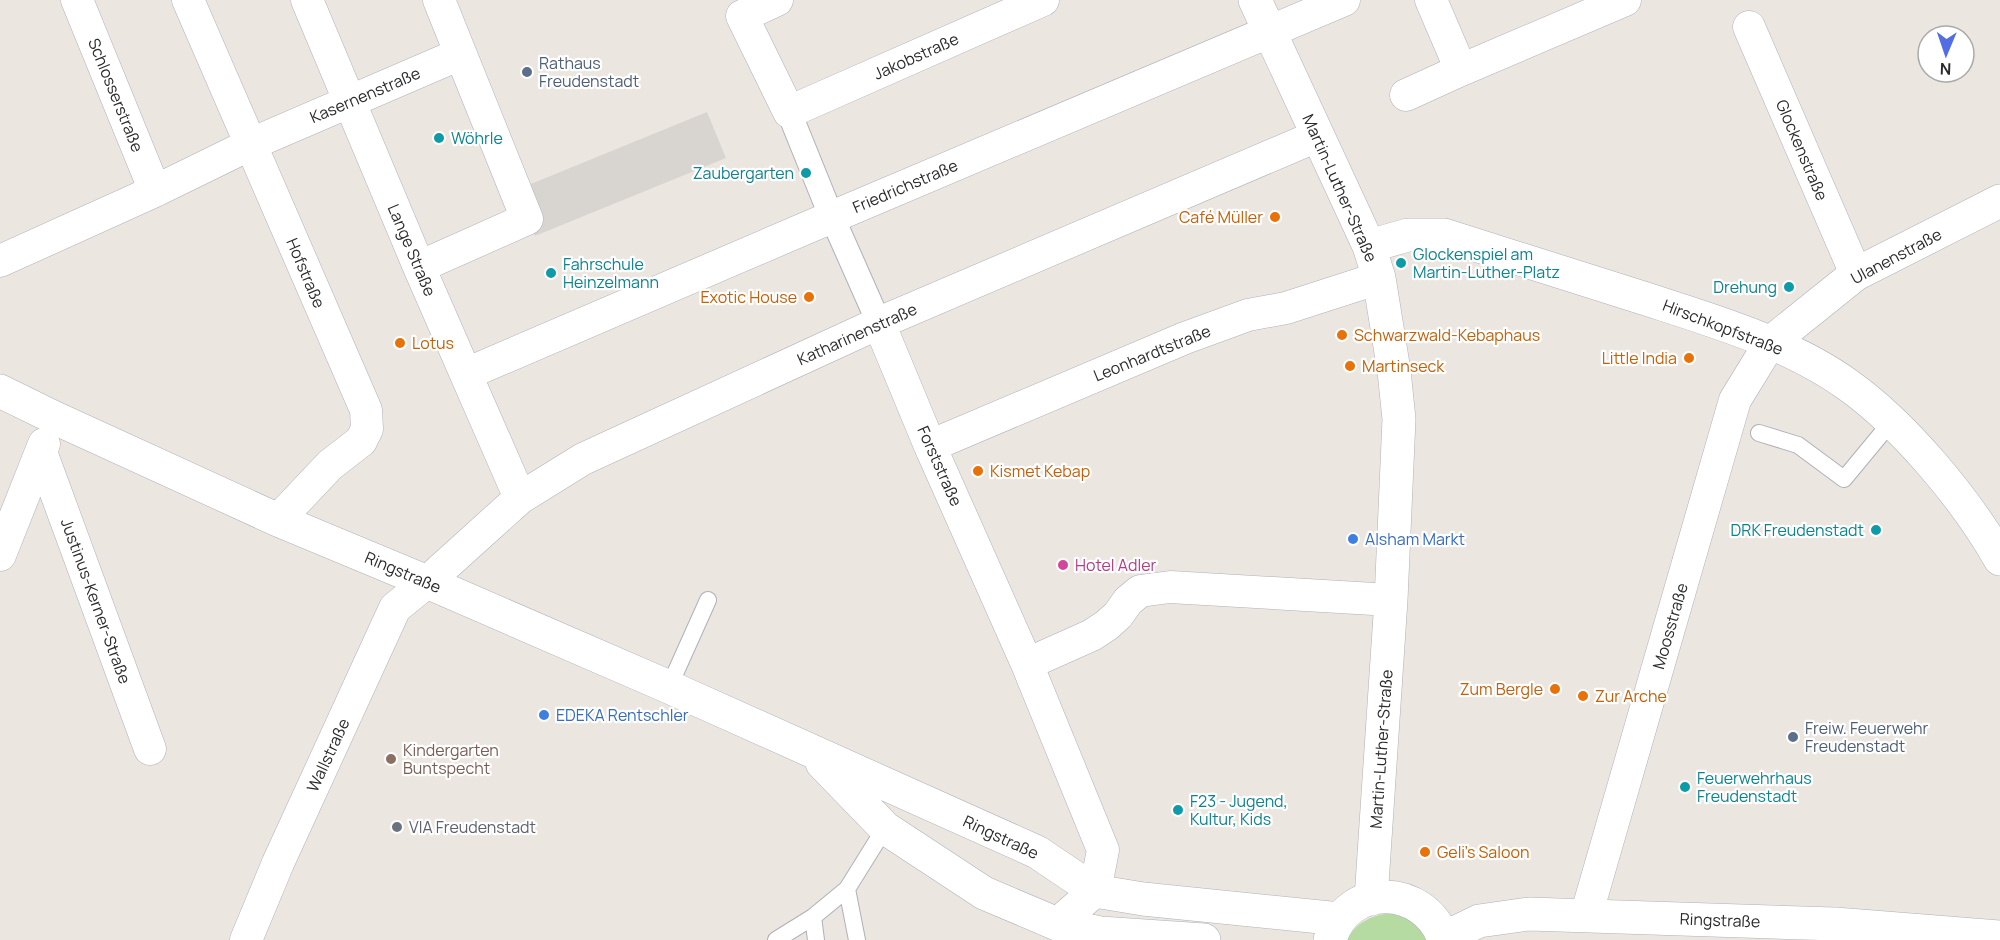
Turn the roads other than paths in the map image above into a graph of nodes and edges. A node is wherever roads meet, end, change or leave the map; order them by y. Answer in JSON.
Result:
{"nodes":[{"id":1,"x":77,"y":0,"type":"edge"},
{"id":2,"x":188,"y":0,"type":"edge"},
{"id":3,"x":308,"y":0,"type":"edge"},
{"id":4,"x":440,"y":0,"type":"edge"},
{"id":5,"x":777,"y":0,"type":"edge"},
{"id":6,"x":1043,"y":0,"type":"edge"},
{"id":7,"x":1255,"y":0,"type":"edge"},
{"id":8,"x":1344,"y":0,"type":"edge"},
{"id":9,"x":1431,"y":0,"type":"edge"},
{"id":10,"x":1625,"y":0,"type":"edge"},
{"id":11,"x":740,"y":8,"type":"edge"},
{"id":12,"x":1749,"y":27,"type":"dead end"},
{"id":13,"x":1269,"y":31,"type":"junction"},
{"id":14,"x":460,"y":54,"type":"junction"},
{"id":15,"x":1461,"y":70,"type":"junction"},
{"id":16,"x":1406,"y":95,"type":"dead end"},
{"id":17,"x":349,"y":101,"type":"junction"},
{"id":18,"x":789,"y":112,"type":"junction"},
{"id":19,"x":1317,"y":136,"type":"junction"},
{"id":20,"x":250,"y":144,"type":"junction"},
{"id":21,"x":155,"y":191,"type":"junction"},
{"id":22,"x":2000,"y":201,"type":"edge"},
{"id":23,"x":832,"y":216,"type":"junction"},
{"id":24,"x":1369,"y":246,"type":"junction"},
{"id":25,"x":0,"y":261,"type":"edge"},
{"id":26,"x":419,"y":267,"type":"junction"},
{"id":27,"x":1856,"y":274,"type":"junction"},
{"id":28,"x":1379,"y":278,"type":"junction"},
{"id":29,"x":879,"y":323,"type":"junction"},
{"id":30,"x":1770,"y":343,"type":"junction"},
{"id":31,"x":466,"y":374,"type":"junction"},
{"id":32,"x":0,"y":391,"type":"edge"},
{"id":33,"x":55,"y":418,"type":"junction"},
{"id":34,"x":1892,"y":421,"type":"junction"},
{"id":35,"x":1760,"y":433,"type":"dead end"},
{"id":36,"x":930,"y":446,"type":"junction"},
{"id":37,"x":41,"y":452,"type":"junction"},
{"id":38,"x":520,"y":498,"type":"junction"},
{"id":39,"x":278,"y":520,"type":"junction"},
{"id":40,"x":0,"y":555,"type":"edge"},
{"id":41,"x":2000,"y":559,"type":"edge"},
{"id":42,"x":427,"y":582,"type":"junction"},
{"id":43,"x":708,"y":600,"type":"dead end"},
{"id":44,"x":1391,"y":600,"type":"junction"},
{"id":45,"x":1027,"y":664,"type":"junction"},
{"id":46,"x":669,"y":687,"type":"junction"},
{"id":47,"x":150,"y":749,"type":"dead end"},
{"id":48,"x":809,"y":749,"type":"junction"},
{"id":49,"x":887,"y":785,"type":"junction"},
{"id":50,"x":885,"y":828,"type":"junction"},
{"id":51,"x":847,"y":889,"type":"junction"},
{"id":52,"x":1095,"y":891,"type":"junction"},
{"id":53,"x":1371,"y":899,"type":"junction"},
{"id":54,"x":1586,"y":916,"type":"junction"},
{"id":55,"x":813,"y":917,"type":"junction"},
{"id":56,"x":1335,"y":929,"type":"edge"},
{"id":57,"x":1053,"y":932,"type":"edge"},
{"id":58,"x":1098,"y":937,"type":"edge"},
{"id":59,"x":2000,"y":937,"type":"edge"},
{"id":60,"x":1444,"y":939,"type":"edge"},
{"id":61,"x":246,"y":940,"type":"edge"},
{"id":62,"x":776,"y":940,"type":"edge"},
{"id":63,"x":816,"y":940,"type":"edge"},
{"id":64,"x":857,"y":940,"type":"edge"},
{"id":65,"x":1204,"y":940,"type":"edge"}],
"edges":[{"from":1,"to":21,"type":"street","name":"Schlosserstraße"},
{"from":2,"to":20,"type":"street","name":"Hofstraße"},
{"from":3,"to":17,"type":"street","name":"Lange Straße"},
{"from":4,"to":14,"type":"street"},
{"from":5,"to":11,"type":"street"},
{"from":6,"to":18,"type":"street","name":"Jakobstraße"},
{"from":7,"to":13,"type":"main road","name":"Martin-Luther-Straße"},
{"from":8,"to":13,"type":"street","name":"Friedrichstraße"},
{"from":9,"to":15,"type":"street"},
{"from":10,"to":15,"type":"street"},
{"from":11,"to":18,"type":"street","name":"Forststraße"},
{"from":12,"to":27,"type":"street","name":"Glockenstraße"},
{"from":13,"to":19,"type":"main road","name":"Martin-Luther-Straße"},
{"from":13,"to":23,"type":"street","name":"Friedrichstraße"},
{"from":14,"to":17,"type":"street","name":"Kasernenstraße"},
{"from":14,"to":26,"type":"street"},
{"from":15,"to":16,"type":"street"},
{"from":17,"to":20,"type":"street","name":"Kasernenstraße"},
{"from":17,"to":26,"type":"street","name":"Lange Straße"},
{"from":18,"to":23,"type":"street","name":"Forststraße"},
{"from":19,"to":24,"type":"main road","name":"Martin-Luther-Straße"},
{"from":19,"to":29,"type":"street","name":"Katharinenstraße"},
{"from":20,"to":21,"type":"street","name":"Kasernenstraße"},
{"from":20,"to":39,"type":"street","name":"Hofstraße"},
{"from":21,"to":25,"type":"street","name":"Kasernenstraße"},
{"from":22,"to":27,"type":"main road","name":"Ulanenstraße"},
{"from":23,"to":29,"type":"street","name":"Forststraße"},
{"from":23,"to":31,"type":"street","name":"Friedrichstraße"},
{"from":24,"to":28,"type":"main road","name":"Martin-Luther-Straße"},
{"from":24,"to":30,"type":"main road","name":"Hirschkopfstraße"},
{"from":26,"to":31,"type":"street","name":"Lange Straße"},
{"from":27,"to":30,"type":"main road","name":"Ulanenstraße"},
{"from":28,"to":36,"type":"street","name":"Leonhardtstraße"},
{"from":28,"to":44,"type":"main road","name":"Martin-Luther-Straße"},
{"from":29,"to":36,"type":"street","name":"Forststraße"},
{"from":29,"to":38,"type":"street","name":"Katharinenstraße"},
{"from":30,"to":34,"type":"main road","name":"Hirschkopfstraße"},
{"from":30,"to":54,"type":"street","name":"Moosstraße"},
{"from":31,"to":38,"type":"street","name":"Lange Straße"},
{"from":32,"to":33,"type":"main road","name":"Ringstraße"},
{"from":33,"to":37,"type":"street"},
{"from":33,"to":39,"type":"main road","name":"Ringstraße"},
{"from":34,"to":35,"type":"lane"},
{"from":34,"to":41,"type":"main road","name":"Hirschkopfstraße"},
{"from":36,"to":45,"type":"street","name":"Forststraße"},
{"from":37,"to":40,"type":"street"},
{"from":37,"to":47,"type":"street","name":"Justinus-Kerner-Straße"},
{"from":38,"to":42,"type":"street","name":"Katharinenstraße"},
{"from":39,"to":42,"type":"main road","name":"Ringstraße"},
{"from":42,"to":46,"type":"main road","name":"Ringstraße"},
{"from":42,"to":61,"type":"street","name":"Wallstraße"},
{"from":43,"to":46,"type":"lane"},
{"from":44,"to":45,"type":"street"},
{"from":44,"to":53,"type":"main road","name":"Martin-Luther-Straße"},
{"from":45,"to":52,"type":"street","name":"Forststraße"},
{"from":46,"to":48,"type":"main road","name":"Ringstraße"},
{"from":48,"to":49,"type":"main road","name":"Ringstraße"},
{"from":48,"to":50,"type":"main road","name":"Ringstraße"},
{"from":49,"to":50,"type":"street"},
{"from":49,"to":52,"type":"main road","name":"Ringstraße"},
{"from":50,"to":51,"type":"lane"},
{"from":50,"to":57,"type":"main road","name":"Ringstraße"},
{"from":51,"to":55,"type":"lane"},
{"from":51,"to":64,"type":"lane"},
{"from":52,"to":56,"type":"main road","name":"Ringstraße"},
{"from":52,"to":57,"type":"street"},
{"from":53,"to":56,"type":"main road"},
{"from":53,"to":60,"type":"main road"},
{"from":54,"to":59,"type":"main road","name":"Ringstraße"},
{"from":54,"to":60,"type":"main road","name":"Ringstraße"},
{"from":55,"to":62,"type":"lane"},
{"from":55,"to":63,"type":"lane"},
{"from":57,"to":58,"type":"main road","name":"Ringstraße"},
{"from":58,"to":65,"type":"main road","name":"Ringstraße"}]}
